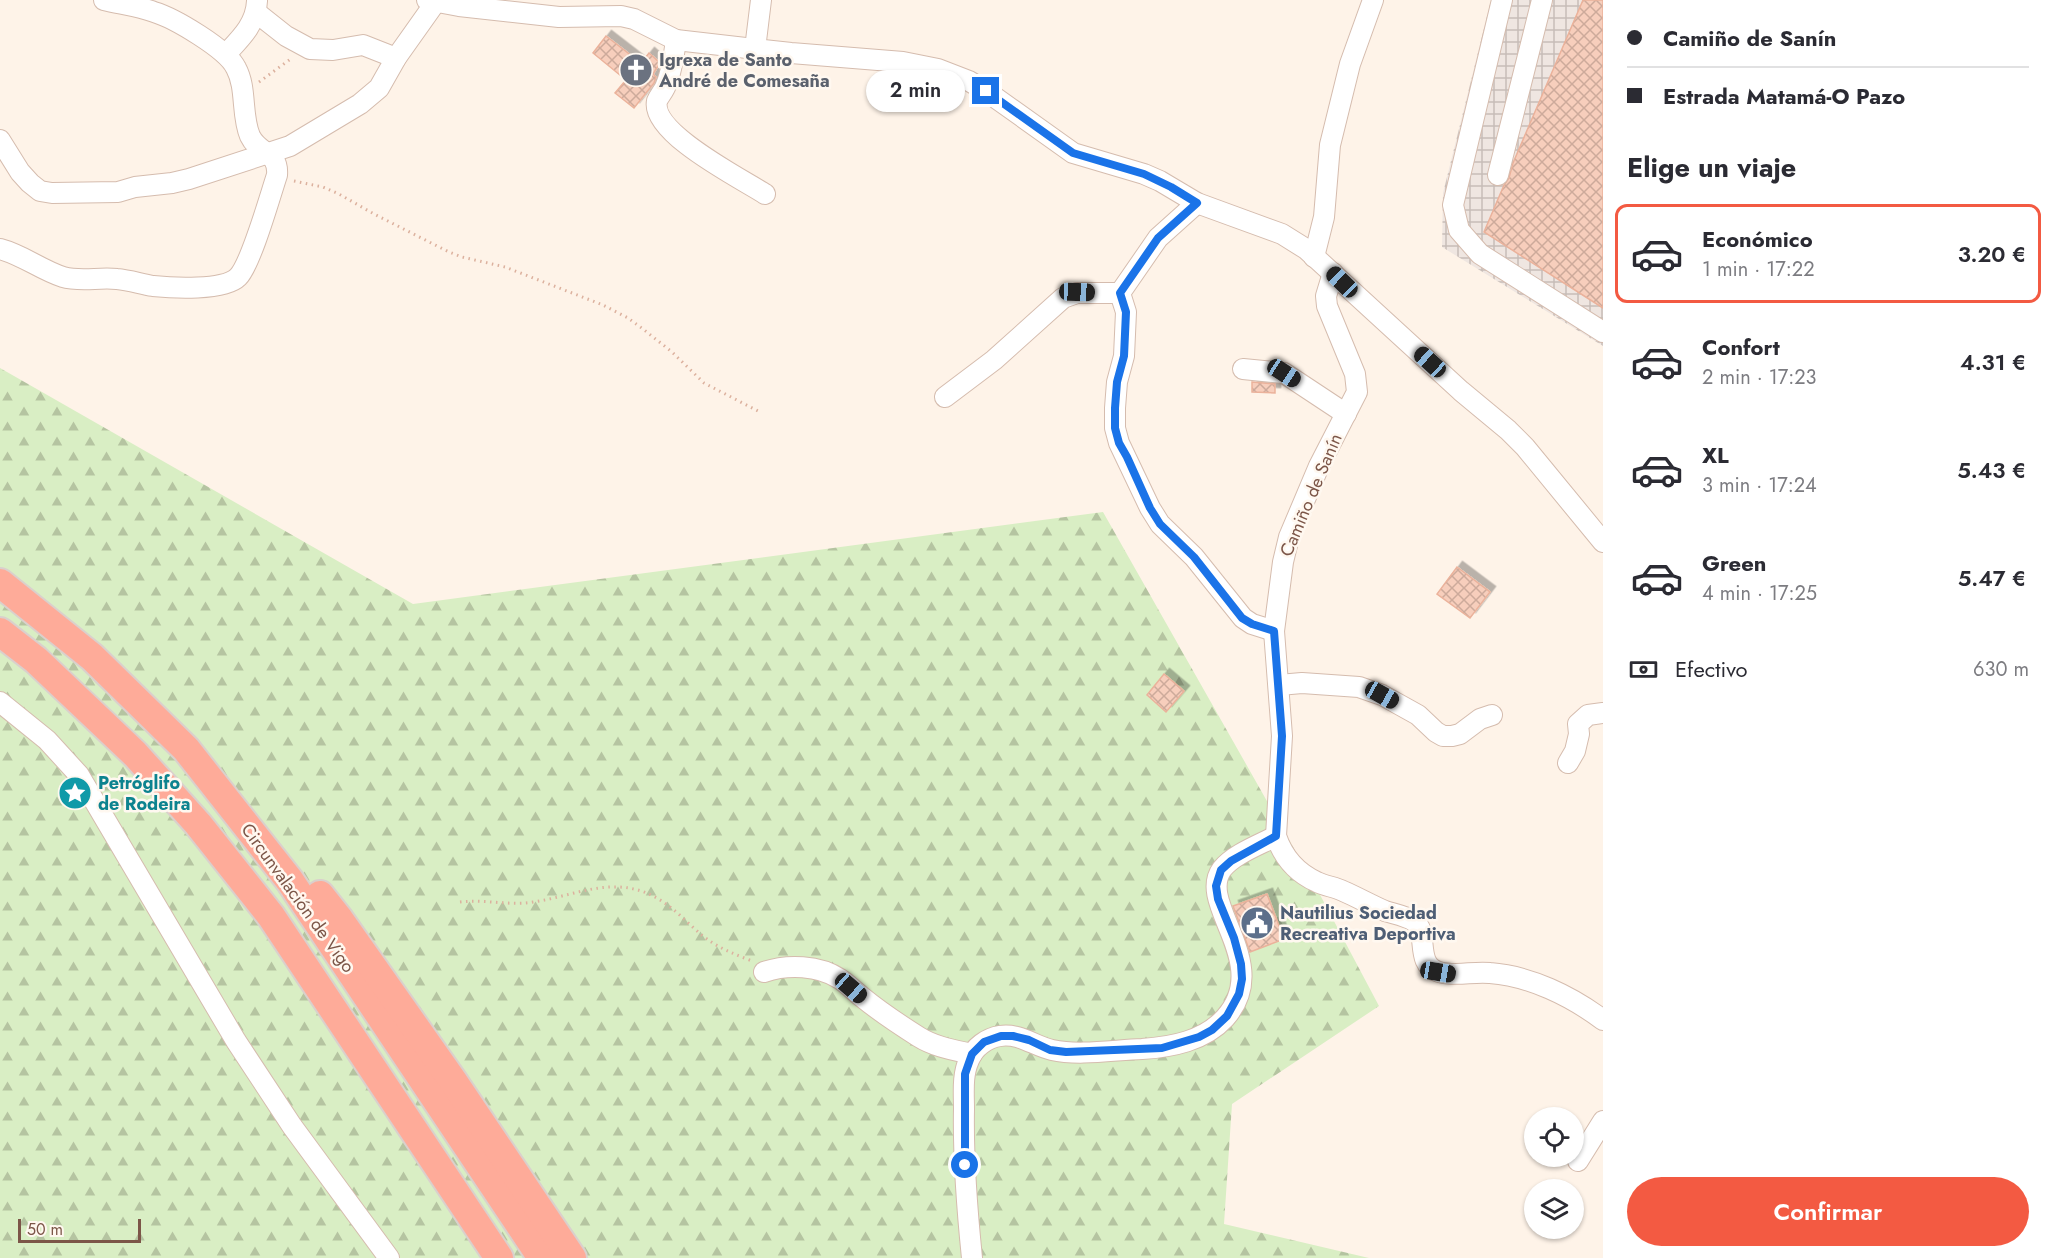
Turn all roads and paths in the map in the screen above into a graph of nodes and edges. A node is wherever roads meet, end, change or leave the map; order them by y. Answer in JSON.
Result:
{"nodes":[{"id":1,"x":104,"y":0,"type":"edge"},
{"id":2,"x":761,"y":0,"type":"edge"},
{"id":3,"x":1373,"y":0,"type":"edge"},
{"id":4,"x":1502,"y":0,"type":"edge"},
{"id":5,"x":1542,"y":0,"type":"edge"},
{"id":6,"x":431,"y":1,"type":"edge"},
{"id":7,"x":257,"y":7,"type":"edge"},
{"id":8,"x":616,"y":7,"type":"edge"},
{"id":9,"x":676,"y":40,"type":"junction"},
{"id":10,"x":310,"y":49,"type":"junction"},
{"id":11,"x":754,"y":49,"type":"junction"},
{"id":12,"x":226,"y":54,"type":"junction"},
{"id":13,"x":396,"y":58,"type":"junction"},
{"id":14,"x":243,"y":96,"type":"junction"},
{"id":15,"x":0,"y":140,"type":"edge"},
{"id":16,"x":266,"y":153,"type":"junction"},
{"id":17,"x":278,"y":175,"type":"junction"},
{"id":18,"x":1498,"y":175,"type":"dead end"},
{"id":19,"x":765,"y":194,"type":"dead end"},
{"id":20,"x":1197,"y":203,"type":"junction"},
{"id":21,"x":0,"y":249,"type":"edge"},
{"id":22,"x":1314,"y":257,"type":"junction"},
{"id":23,"x":1333,"y":273,"type":"junction"},
{"id":24,"x":1120,"y":293,"type":"junction"},
{"id":25,"x":1603,"y":332,"type":"edge"},
{"id":26,"x":1243,"y":369,"type":"dead end"},
{"id":27,"x":945,"y":397,"type":"dead end"},
{"id":28,"x":760,"y":412,"type":"dead end"},
{"id":29,"x":1346,"y":414,"type":"junction"},
{"id":30,"x":1603,"y":542,"type":"edge"},
{"id":31,"x":0,"y":584,"type":"edge"},
{"id":32,"x":1274,"y":631,"type":"junction"},
{"id":33,"x":0,"y":632,"type":"edge"},
{"id":34,"x":1279,"y":685,"type":"junction"},
{"id":35,"x":0,"y":702,"type":"edge"},
{"id":36,"x":1603,"y":713,"type":"edge"},
{"id":37,"x":1492,"y":715,"type":"dead end"},
{"id":38,"x":186,"y":749,"type":"junction"},
{"id":39,"x":1568,"y":763,"type":"dead end"},
{"id":40,"x":1276,"y":836,"type":"junction"},
{"id":41,"x":460,"y":902,"type":"dead end"},
{"id":42,"x":764,"y":972,"type":"joint"},
{"id":43,"x":1603,"y":1020,"type":"edge"},
{"id":44,"x":972,"y":1054,"type":"junction"},
{"id":45,"x":1603,"y":1120,"type":"edge"},
{"id":46,"x":1584,"y":1151,"type":"edge"},
{"id":47,"x":388,"y":1258,"type":"edge"},
{"id":48,"x":499,"y":1258,"type":"edge"},
{"id":49,"x":542,"y":1258,"type":"edge"},
{"id":50,"x":572,"y":1258,"type":"edge"},
{"id":51,"x":972,"y":1258,"type":"edge"}],
"edges":[{"from":1,"to":12,"type":"street"},
{"from":2,"to":11,"type":"street"},
{"from":3,"to":22,"type":"street"},
{"from":4,"to":25,"type":"street"},
{"from":5,"to":18,"type":"street"},
{"from":6,"to":8,"type":"street"},
{"from":6,"to":13,"type":"street"},
{"from":7,"to":10,"type":"street"},
{"from":7,"to":12,"type":"street"},
{"from":8,"to":9,"type":"street"},
{"from":9,"to":11,"type":"street"},
{"from":9,"to":19,"type":"street"},
{"from":10,"to":13,"type":"street"},
{"from":10,"to":14,"type":"path"},
{"from":11,"to":20,"type":"street"},
{"from":12,"to":14,"type":"street"},
{"from":13,"to":16,"type":"street"},
{"from":14,"to":16,"type":"street"},
{"from":15,"to":16,"type":"street"},
{"from":16,"to":17,"type":"street"},
{"from":17,"to":21,"type":"street"},
{"from":17,"to":28,"type":"path"},
{"from":20,"to":22,"type":"street"},
{"from":20,"to":24,"type":"street"},
{"from":22,"to":23,"type":"street"},
{"from":23,"to":29,"type":"street","name":"Camiño de Sanín"},
{"from":23,"to":30,"type":"street"},
{"from":24,"to":27,"type":"street"},
{"from":24,"to":32,"type":"street"},
{"from":26,"to":29,"type":"street"},
{"from":29,"to":32,"type":"street","name":"Camiño de Sanín"},
{"from":31,"to":38,"type":"highway","name":"Circunvalación de Vigo"},
{"from":32,"to":34,"type":"street","name":"Camiño de Sanín"},
{"from":33,"to":48,"type":"highway","name":"Circunvalación de Vigo"},
{"from":34,"to":37,"type":"street"},
{"from":34,"to":40,"type":"street","name":"Camiño de Sanín"},
{"from":35,"to":47,"type":"street"},
{"from":36,"to":39,"type":"street"},
{"from":38,"to":49,"type":"highway","name":"Circunvalación de Vigo"},
{"from":38,"to":50,"type":"highway"},
{"from":40,"to":43,"type":"street"},
{"from":40,"to":44,"type":"street"},
{"from":41,"to":42,"type":"path"},
{"from":42,"to":44,"type":"street"},
{"from":44,"to":51,"type":"street"},
{"from":45,"to":46,"type":"street"}]}
